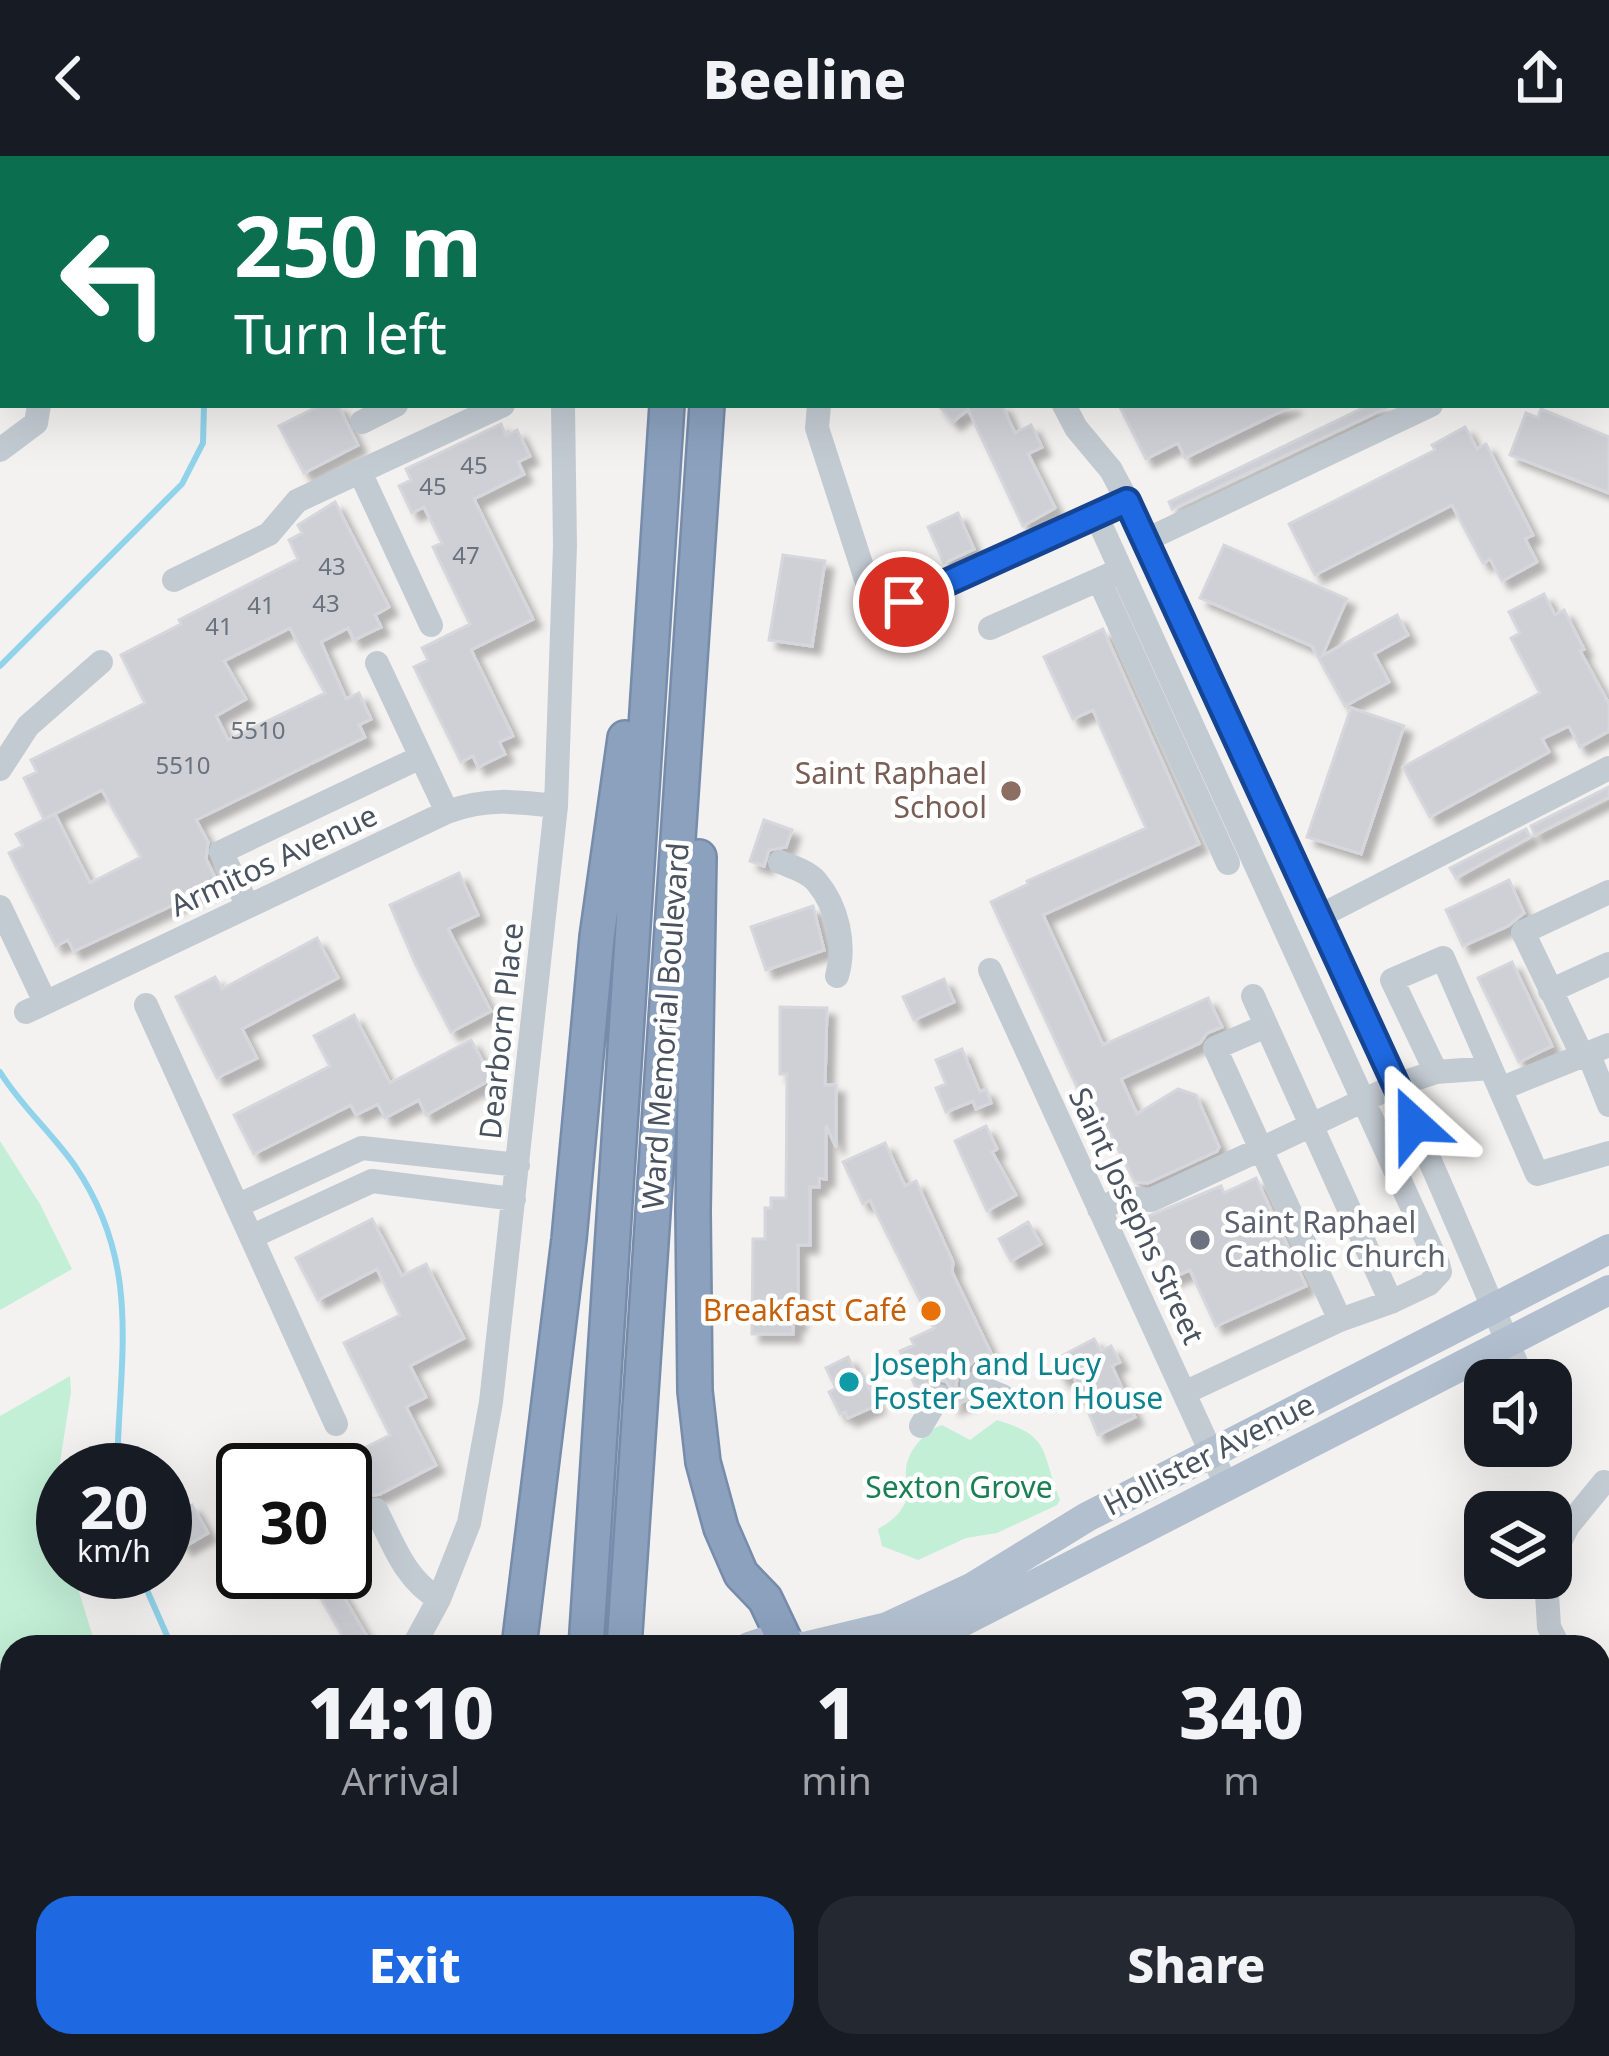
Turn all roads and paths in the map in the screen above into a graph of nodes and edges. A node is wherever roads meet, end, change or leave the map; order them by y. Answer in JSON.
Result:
{"nodes":[{"id":1,"x":39,"y":408,"type":"edge"},
{"id":2,"x":390,"y":408,"type":"edge"},
{"id":3,"x":497,"y":408,"type":"edge"},
{"id":4,"x":563,"y":408,"type":"edge"},
{"id":5,"x":667,"y":408,"type":"edge"},
{"id":6,"x":707,"y":408,"type":"edge"},
{"id":7,"x":819,"y":408,"type":"edge"},
{"id":8,"x":1066,"y":408,"type":"edge"},
{"id":9,"x":1425,"y":408,"type":"edge"},
{"id":10,"x":362,"y":422,"type":"dead end"},
{"id":11,"x":0,"y":450,"type":"edge"},
{"id":12,"x":360,"y":472,"type":"junction"},
{"id":13,"x":1127,"y":501,"type":"junction"},
{"id":14,"x":1096,"y":515,"type":"junction"},
{"id":15,"x":1146,"y":540,"type":"junction"},
{"id":16,"x":1110,"y":575,"type":"junction"},
{"id":17,"x":174,"y":580,"type":"dead end"},
{"id":18,"x":654,"y":596,"type":"junction"},
{"id":19,"x":431,"y":625,"type":"dead end"},
{"id":20,"x":990,"y":628,"type":"dead end"},
{"id":21,"x":101,"y":662,"type":"dead end"},
{"id":22,"x":377,"y":662,"type":"dead end"},
{"id":23,"x":689,"y":676,"type":"junction"},
{"id":24,"x":421,"y":757,"type":"junction"},
{"id":25,"x":1609,"y":768,"type":"edge"},
{"id":26,"x":0,"y":770,"type":"edge"},
{"id":27,"x":556,"y":806,"type":"junction"},
{"id":28,"x":447,"y":812,"type":"junction"},
{"id":29,"x":780,"y":862,"type":"dead end"},
{"id":30,"x":1228,"y":863,"type":"dead end"},
{"id":31,"x":1609,"y":892,"type":"edge"},
{"id":32,"x":248,"y":906,"type":"junction"},
{"id":33,"x":0,"y":907,"type":"edge"},
{"id":34,"x":1320,"y":916,"type":"junction"},
{"id":35,"x":1609,"y":964,"type":"edge"},
{"id":36,"x":990,"y":970,"type":"dead end"},
{"id":37,"x":837,"y":976,"type":"dead end"},
{"id":38,"x":1550,"y":992,"type":"junction"},
{"id":39,"x":1252,"y":996,"type":"dead end"},
{"id":40,"x":146,"y":1005,"type":"dead end"},
{"id":41,"x":1266,"y":1025,"type":"junction"},
{"id":42,"x":1593,"y":1052,"type":"edge"},
{"id":43,"x":1436,"y":1072,"type":"junction"},
{"id":44,"x":1496,"y":1079,"type":"junction"},
{"id":45,"x":1396,"y":1085,"type":"junction"},
{"id":46,"x":1364,"y":1101,"type":"junction"},
{"id":47,"x":1609,"y":1106,"type":"edge"},
{"id":48,"x":1312,"y":1125,"type":"junction"},
{"id":49,"x":1261,"y":1149,"type":"junction"},
{"id":50,"x":1609,"y":1153,"type":"edge"},
{"id":51,"x":518,"y":1165,"type":"junction"},
{"id":52,"x":514,"y":1199,"type":"junction"},
{"id":53,"x":239,"y":1205,"type":"junction"},
{"id":54,"x":1100,"y":1209,"type":"junction"},
{"id":55,"x":253,"y":1235,"type":"junction"},
{"id":56,"x":1609,"y":1250,"type":"edge"},
{"id":57,"x":1609,"y":1290,"type":"edge"},
{"id":58,"x":1391,"y":1301,"type":"junction"},
{"id":59,"x":1495,"y":1308,"type":"junction"},
{"id":60,"x":1340,"y":1320,"type":"junction"},
{"id":61,"x":1512,"y":1353,"type":"junction"},
{"id":62,"x":972,"y":1384,"type":"dead end"},
{"id":63,"x":1184,"y":1393,"type":"junction"},
{"id":64,"x":939,"y":1396,"type":"dead end"},
{"id":65,"x":1002,"y":1396,"type":"dead end"},
{"id":66,"x":336,"y":1424,"type":"dead end"},
{"id":67,"x":922,"y":1426,"type":"dead end"},
{"id":68,"x":1212,"y":1454,"type":"junction"},
{"id":69,"x":1604,"y":1482,"type":"dead end"},
{"id":70,"x":1227,"y":1487,"type":"junction"},
{"id":71,"x":376,"y":1510,"type":"dead end"},
{"id":72,"x":1572,"y":1521,"type":"edge"},
{"id":73,"x":439,"y":1599,"type":"junction"},
{"id":74,"x":1545,"y":1599,"type":"edge"},
{"id":75,"x":417,"y":1635,"type":"edge"},
{"id":76,"x":520,"y":1635,"type":"edge"},
{"id":77,"x":587,"y":1635,"type":"edge"},
{"id":78,"x":625,"y":1635,"type":"edge"},
{"id":79,"x":790,"y":1635,"type":"edge"},
{"id":80,"x":851,"y":1635,"type":"edge"},
{"id":81,"x":937,"y":1635,"type":"edge"},
{"id":82,"x":1555,"y":1635,"type":"edge"}],
"edges":[{"from":1,"to":11,"type":"street"},
{"from":2,"to":10,"type":"street"},
{"from":3,"to":12,"type":"street"},
{"from":4,"to":27,"type":"street","name":"Dearborn Place"},
{"from":5,"to":18,"type":"highway","name":"Ward Memorial Boulevard"},
{"from":6,"to":23,"type":"highway","name":"Ward Memorial Boulevard"},
{"from":7,"to":14,"type":"street"},
{"from":8,"to":13,"type":"street"},
{"from":9,"to":15,"type":"street"},
{"from":12,"to":17,"type":"street"},
{"from":12,"to":19,"type":"street"},
{"from":13,"to":14,"type":"street"},
{"from":13,"to":15,"type":"street"},
{"from":14,"to":16,"type":"street"},
{"from":15,"to":34,"type":"street"},
{"from":16,"to":20,"type":"street"},
{"from":16,"to":30,"type":"street"},
{"from":16,"to":46,"type":"street"},
{"from":18,"to":76,"type":"highway"},
{"from":18,"to":77,"type":"highway","name":"Ward Memorial Boulevard"},
{"from":21,"to":26,"type":"street"},
{"from":22,"to":24,"type":"street"},
{"from":23,"to":78,"type":"highway","name":"Ward Memorial Boulevard"},
{"from":23,"to":79,"type":"highway"},
{"from":24,"to":28,"type":"street"},
{"from":24,"to":32,"type":"street"},
{"from":25,"to":34,"type":"street"},
{"from":27,"to":28,"type":"street","name":"Armitos Avenue"},
{"from":27,"to":51,"type":"street","name":"Dearborn Place"},
{"from":28,"to":32,"type":"street","name":"Armitos Avenue"},
{"from":29,"to":37,"type":"street"},
{"from":31,"to":38,"type":"street"},
{"from":32,"to":33,"type":"street","name":"Armitos Avenue"},
{"from":34,"to":45,"type":"street"},
{"from":35,"to":38,"type":"street"},
{"from":36,"to":54,"type":"street","name":"Saint Josephs Street"},
{"from":38,"to":42,"type":"street"},
{"from":39,"to":41,"type":"street"},
{"from":40,"to":53,"type":"street"},
{"from":41,"to":48,"type":"street"},
{"from":41,"to":49,"type":"street"},
{"from":42,"to":44,"type":"street"},
{"from":42,"to":47,"type":"street"},
{"from":43,"to":44,"type":"street"},
{"from":43,"to":44,"type":"street"},
{"from":43,"to":45,"type":"street"},
{"from":44,"to":50,"type":"street"},
{"from":45,"to":46,"type":"street"},
{"from":45,"to":59,"type":"street"},
{"from":46,"to":48,"type":"street"},
{"from":46,"to":58,"type":"street"},
{"from":48,"to":49,"type":"street"},
{"from":48,"to":58,"type":"street"},
{"from":49,"to":54,"type":"street"},
{"from":49,"to":60,"type":"street"},
{"from":51,"to":52,"type":"street","name":"Dearborn Place"},
{"from":51,"to":53,"type":"street"},
{"from":52,"to":55,"type":"street"},
{"from":52,"to":73,"type":"street","name":"Dearborn Place"},
{"from":53,"to":55,"type":"street"},
{"from":54,"to":63,"type":"street","name":"Saint Josephs Street"},
{"from":55,"to":66,"type":"street"},
{"from":56,"to":59,"type":"main road","name":"Hollister Avenue"},
{"from":57,"to":61,"type":"main road","name":"Hollister Avenue"},
{"from":58,"to":60,"type":"street"},
{"from":59,"to":61,"type":"street"},
{"from":59,"to":68,"type":"main road","name":"Hollister Avenue"},
{"from":60,"to":63,"type":"street"},
{"from":61,"to":70,"type":"main road","name":"Hollister Avenue"},
{"from":62,"to":65,"type":"street"},
{"from":63,"to":68,"type":"street","name":"Saint Josephs Street"},
{"from":64,"to":67,"type":"street"},
{"from":68,"to":70,"type":"street","name":"Saint Josephs Street"},
{"from":68,"to":80,"type":"main road","name":"Hollister Avenue"},
{"from":69,"to":72,"type":"street"},
{"from":70,"to":81,"type":"main road","name":"Hollister Avenue"},
{"from":71,"to":73,"type":"street"},
{"from":73,"to":75,"type":"street","name":"Dearborn Place"},
{"from":74,"to":82,"type":"street"}]}
